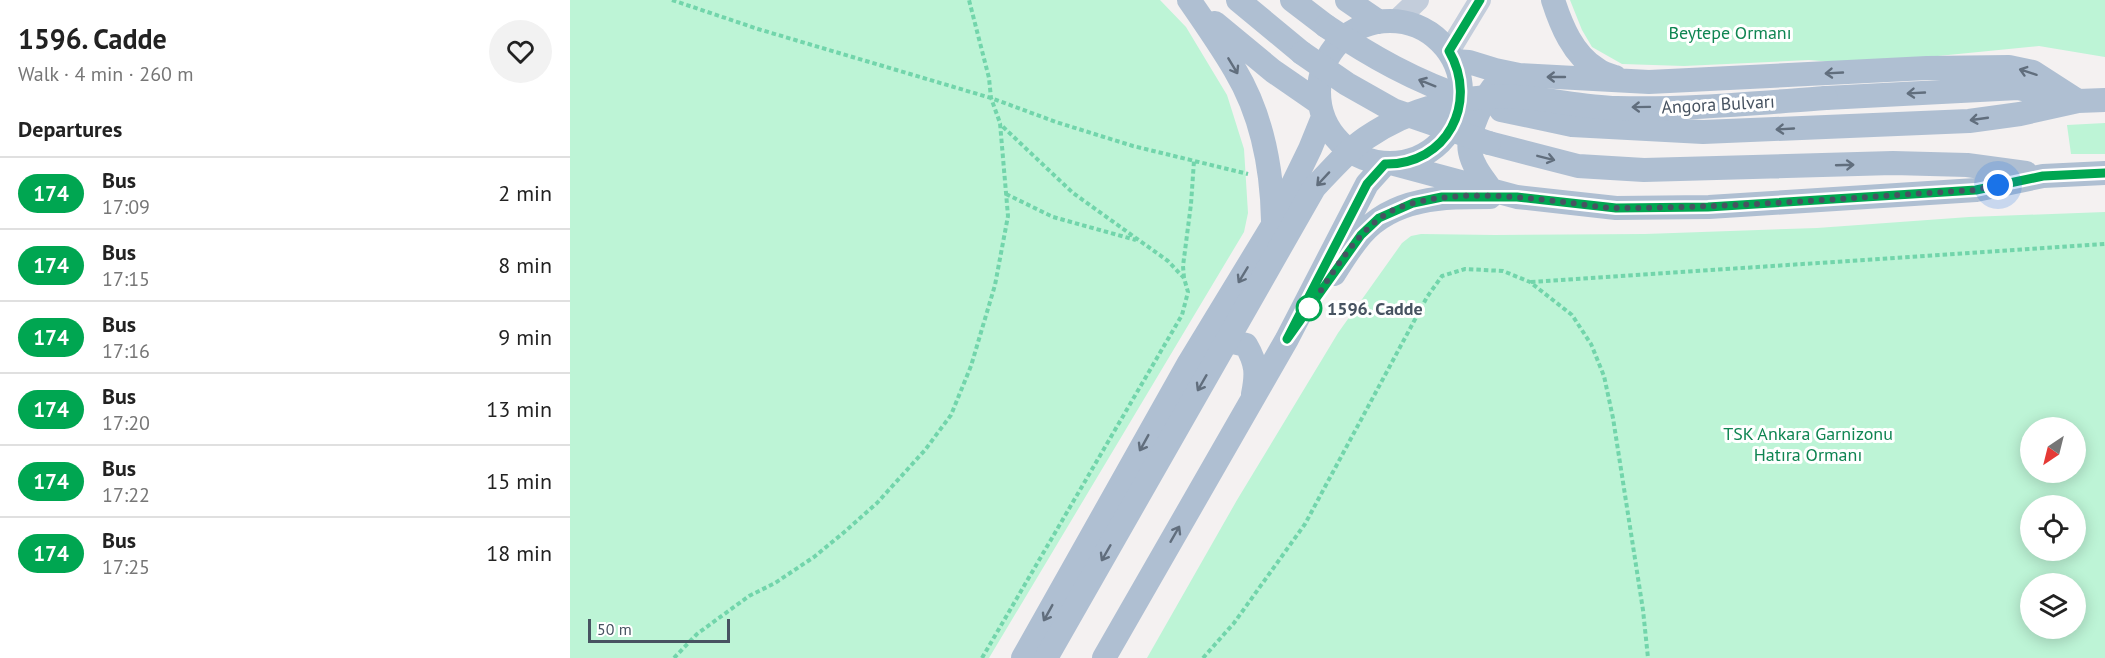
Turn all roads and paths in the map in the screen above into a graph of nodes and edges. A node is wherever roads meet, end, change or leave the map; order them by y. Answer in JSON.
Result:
{"nodes":[{"id":1,"x":672,"y":0,"type":"edge"},
{"id":2,"x":969,"y":0,"type":"edge"},
{"id":3,"x":1191,"y":0,"type":"edge"},
{"id":4,"x":1238,"y":0,"type":"edge"},
{"id":5,"x":1292,"y":0,"type":"edge"},
{"id":6,"x":1347,"y":0,"type":"edge"},
{"id":7,"x":1418,"y":0,"type":"edge"},
{"id":8,"x":1480,"y":0,"type":"edge"},
{"id":9,"x":1553,"y":0,"type":"edge"},
{"id":10,"x":1388,"y":21,"type":"junction"},
{"id":11,"x":1451,"y":56,"type":"junction"},
{"id":12,"x":1519,"y":75,"type":"junction"},
{"id":13,"x":1620,"y":79,"type":"junction"},
{"id":14,"x":991,"y":98,"type":"junction"},
{"id":15,"x":2105,"y":100,"type":"edge"},
{"id":16,"x":2078,"y":101,"type":"junction"},
{"id":17,"x":1321,"y":109,"type":"junction"},
{"id":18,"x":1000,"y":123,"type":"junction"},
{"id":19,"x":1194,"y":161,"type":"junction"},
{"id":20,"x":1390,"y":164,"type":"junction"},
{"id":21,"x":2105,"y":173,"type":"edge"},
{"id":22,"x":2043,"y":176,"type":"junction"},
{"id":23,"x":1271,"y":178,"type":"junction"},
{"id":24,"x":1491,"y":189,"type":"junction"},
{"id":25,"x":1006,"y":194,"type":"junction"},
{"id":26,"x":1517,"y":197,"type":"junction"},
{"id":27,"x":1273,"y":225,"type":"junction"},
{"id":28,"x":1140,"y":241,"type":"junction"},
{"id":29,"x":2105,"y":243,"type":"edge"},
{"id":30,"x":1184,"y":278,"type":"junction"},
{"id":31,"x":1530,"y":282,"type":"junction"},
{"id":32,"x":1287,"y":339,"type":"junction"},
{"id":33,"x":1189,"y":363,"type":"junction"},
{"id":34,"x":1252,"y":399,"type":"junction"},
{"id":35,"x":674,"y":658,"type":"edge"},
{"id":36,"x":982,"y":658,"type":"edge"},
{"id":37,"x":1023,"y":658,"type":"edge"},
{"id":38,"x":1046,"y":658,"type":"edge"},
{"id":39,"x":1104,"y":658,"type":"edge"},
{"id":40,"x":1203,"y":658,"type":"edge"},
{"id":41,"x":1648,"y":658,"type":"edge"}],
"edges":[{"from":1,"to":14,"type":"path"},
{"from":2,"to":14,"type":"path"},
{"from":3,"to":17,"type":"main road"},
{"from":3,"to":23,"type":"main road","one_way":true},
{"from":4,"to":22,"type":"main road","one_way":true,"bridge":true},
{"from":16,"to":5,"type":"main road","name":"Angora Bulvarı","one_way":true,"bridge":true},
{"from":6,"to":10,"type":"main road"},
{"from":7,"to":10,"type":"main road"},
{"from":8,"to":11,"type":"main road"},
{"from":9,"to":13,"type":"main road"},
{"from":10,"to":11,"type":"main road"},
{"from":10,"to":17,"type":"main road"},
{"from":11,"to":12,"type":"main road","name":"Angora Bulvarı"},
{"from":11,"to":20,"type":"main road"},
{"from":13,"to":12,"type":"main road","name":"Angora Bulvarı","one_way":true},
{"from":12,"to":24,"type":"main road"},
{"from":16,"to":13,"type":"main road","name":"Angora Bulvarı","one_way":true},
{"from":14,"to":18,"type":"path"},
{"from":14,"to":19,"type":"path"},
{"from":15,"to":16,"type":"main road","name":"Angora Bulvarı"},
{"from":16,"to":38,"type":"main road","name":"Angora Bulvarı","one_way":true,"bridge":true},
{"from":17,"to":20,"type":"main road"},
{"from":17,"to":27,"type":"main road"},
{"from":18,"to":25,"type":"path"},
{"from":18,"to":28,"type":"path"},
{"from":19,"to":23,"type":"path"},
{"from":19,"to":30,"type":"path"},
{"from":20,"to":24,"type":"main road"},
{"from":20,"to":32,"type":"main road"},
{"from":21,"to":22,"type":"main road"},
{"from":22,"to":26,"type":"main road"},
{"from":23,"to":27,"type":"main road"},
{"from":24,"to":26,"type":"main road"},
{"from":25,"to":28,"type":"path"},
{"from":25,"to":35,"type":"path"},
{"from":26,"to":32,"type":"main road"},
{"from":27,"to":33,"type":"main road","one_way":true},
{"from":28,"to":30,"type":"path"},
{"from":29,"to":31,"type":"path"},
{"from":30,"to":36,"type":"path"},
{"from":31,"to":40,"type":"path"},
{"from":31,"to":41,"type":"path"},
{"from":32,"to":34,"type":"main road"},
{"from":33,"to":34,"type":"main road"},
{"from":33,"to":37,"type":"main road","one_way":true},
{"from":39,"to":34,"type":"main road","one_way":true}]}
